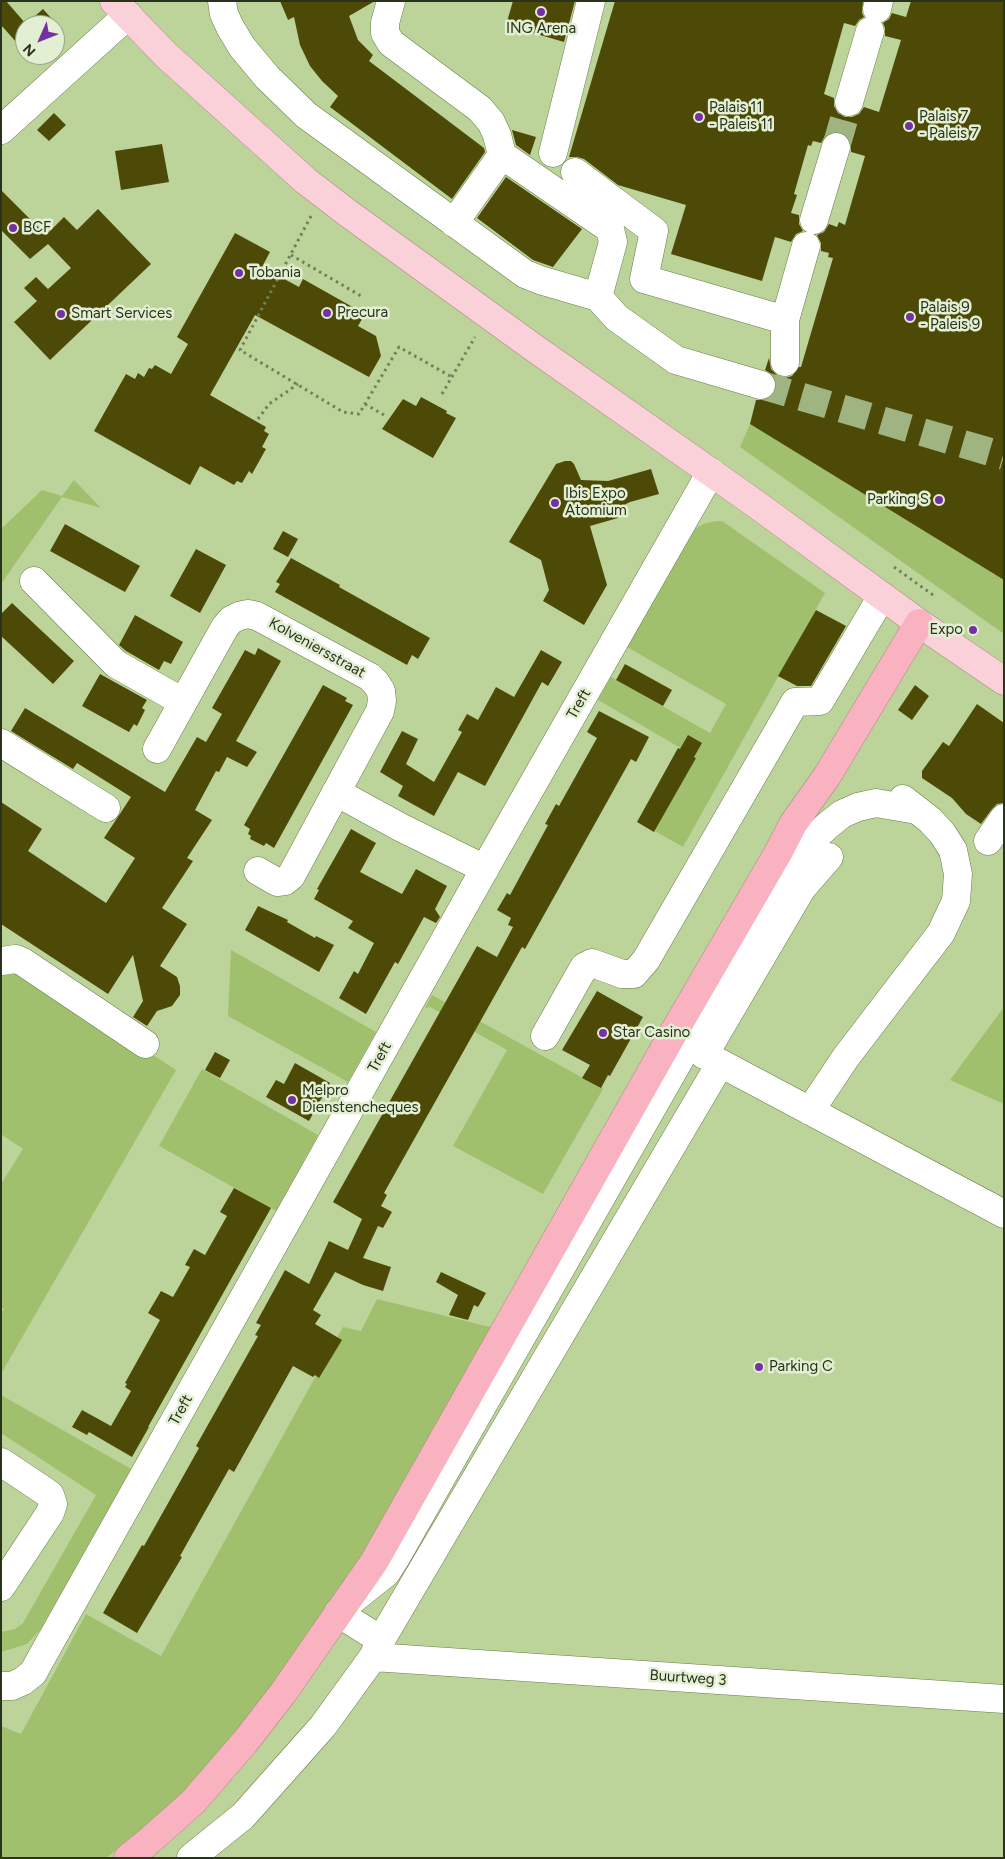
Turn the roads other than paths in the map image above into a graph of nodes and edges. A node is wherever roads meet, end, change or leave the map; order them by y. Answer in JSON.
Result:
{"nodes":[{"id":1,"x":222,"y":1,"type":"edge"},
{"id":2,"x":391,"y":1,"type":"edge"},
{"id":3,"x":591,"y":1,"type":"edge"},
{"id":4,"x":121,"y":8,"type":"edge"},
{"id":5,"x":875,"y":14,"type":"edge"},
{"id":6,"x":849,"y":102,"type":"tunnel mouth"},
{"id":7,"x":1,"y":130,"type":"edge"},
{"id":8,"x":836,"y":147,"type":"tunnel mouth"},
{"id":9,"x":553,"y":153,"type":"dead end"},
{"id":10,"x":502,"y":155,"type":"junction"},
{"id":11,"x":575,"y":172,"type":"dead end"},
{"id":12,"x":814,"y":220,"type":"dead end"},
{"id":13,"x":454,"y":222,"type":"junction"},
{"id":14,"x":806,"y":246,"type":"dead end"},
{"id":15,"x":598,"y":297,"type":"junction"},
{"id":16,"x":784,"y":320,"type":"junction"},
{"id":17,"x":785,"y":362,"type":"dead end"},
{"id":18,"x":761,"y":385,"type":"tunnel mouth"},
{"id":19,"x":711,"y":472,"type":"junction"},
{"id":20,"x":34,"y":582,"type":"dead end"},
{"id":21,"x":882,"y":596,"type":"junction"},
{"id":22,"x":919,"y":623,"type":"junction"},
{"id":23,"x":1004,"y":681,"type":"edge"},
{"id":24,"x":183,"y":702,"type":"junction"},
{"id":25,"x":1,"y":742,"type":"edge"},
{"id":26,"x":157,"y":749,"type":"dead end"},
{"id":27,"x":336,"y":792,"type":"junction"},
{"id":28,"x":106,"y":808,"type":"dead end"},
{"id":29,"x":917,"y":810,"type":"junction"},
{"id":30,"x":1004,"y":818,"type":"edge"},
{"id":31,"x":988,"y":841,"type":"dead end"},
{"id":32,"x":778,"y":853,"type":"junction"},
{"id":33,"x":829,"y":856,"type":"dead end"},
{"id":34,"x":485,"y":869,"type":"junction"},
{"id":35,"x":258,"y":871,"type":"dead end"},
{"id":36,"x":1,"y":961,"type":"edge"},
{"id":37,"x":545,"y":1036,"type":"dead end"},
{"id":38,"x":145,"y":1044,"type":"dead end"},
{"id":39,"x":696,"y":1050,"type":"junction"},
{"id":40,"x":810,"y":1111,"type":"junction"},
{"id":41,"x":1004,"y":1214,"type":"edge"},
{"id":42,"x":1,"y":1462,"type":"edge"},
{"id":43,"x":1,"y":1587,"type":"edge"},
{"id":44,"x":340,"y":1610,"type":"junction"},
{"id":45,"x":377,"y":1649,"type":"junction"},
{"id":46,"x":6,"y":1686,"type":"edge"},
{"id":47,"x":1004,"y":1699,"type":"edge"},
{"id":48,"x":128,"y":1858,"type":"edge"},
{"id":49,"x":192,"y":1858,"type":"edge"}],
"edges":[{"from":1,"to":13,"type":"street"},
{"from":2,"to":10,"type":"street"},
{"from":3,"to":9,"type":"street"},
{"from":4,"to":7,"type":"street"},
{"from":4,"to":19,"type":"main road"},
{"from":5,"to":6,"type":"street"},
{"from":8,"to":12,"type":"street"},
{"from":10,"to":13,"type":"street"},
{"from":10,"to":15,"type":"street"},
{"from":11,"to":16,"type":"street"},
{"from":13,"to":15,"type":"street"},
{"from":14,"to":16,"type":"street"},
{"from":15,"to":18,"type":"street"},
{"from":16,"to":17,"type":"street"},
{"from":19,"to":21,"type":"main road"},
{"from":19,"to":34,"type":"street","name":"Treft"},
{"from":20,"to":24,"type":"street"},
{"from":21,"to":22,"type":"main road"},
{"from":21,"to":37,"type":"street"},
{"from":22,"to":23,"type":"main road"},
{"from":22,"to":32,"type":"highway"},
{"from":24,"to":26,"type":"street","name":"Kolveniersstraat"},
{"from":24,"to":27,"type":"street","name":"Kolveniersstraat"},
{"from":25,"to":28,"type":"street"},
{"from":27,"to":34,"type":"street"},
{"from":27,"to":35,"type":"street","name":"Kolveniersstraat"},
{"from":29,"to":32,"type":"street"},
{"from":29,"to":39,"type":"street"},
{"from":29,"to":40,"type":"street"},
{"from":30,"to":31,"type":"street"},
{"from":32,"to":39,"type":"highway"},
{"from":33,"to":39,"type":"street"},
{"from":34,"to":46,"type":"street","name":"Treft"},
{"from":36,"to":38,"type":"street"},
{"from":39,"to":40,"type":"street"},
{"from":39,"to":44,"type":"highway"},
{"from":39,"to":45,"type":"street"},
{"from":40,"to":41,"type":"street"},
{"from":42,"to":43,"type":"street"},
{"from":44,"to":45,"type":"street"},
{"from":44,"to":48,"type":"highway"},
{"from":45,"to":47,"type":"street","name":"Buurtweg 3"},
{"from":45,"to":49,"type":"street"}]}
